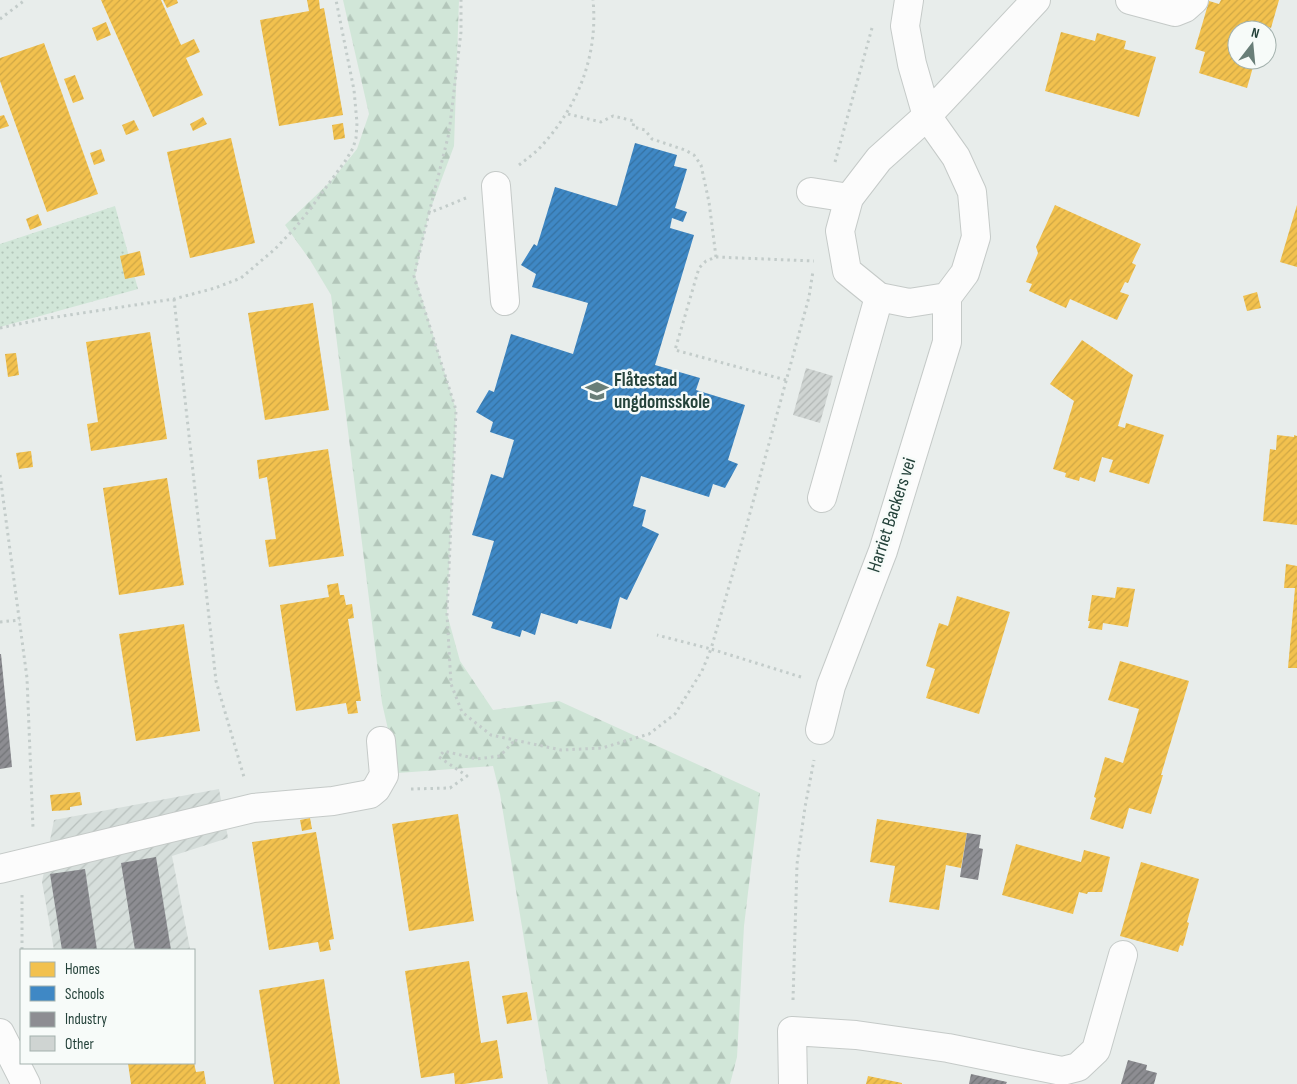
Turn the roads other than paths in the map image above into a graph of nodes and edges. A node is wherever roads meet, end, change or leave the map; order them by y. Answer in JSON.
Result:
{"nodes":[{"id":1,"x":909,"y":0,"type":"edge"},
{"id":2,"x":1036,"y":0,"type":"edge"},
{"id":3,"x":1130,"y":0,"type":"edge"},
{"id":4,"x":1194,"y":0,"type":"edge"},
{"id":5,"x":927,"y":116,"type":"junction"},
{"id":6,"x":496,"y":186,"type":"road end"},
{"id":7,"x":879,"y":297,"type":"junction"},
{"id":8,"x":947,"y":297,"type":"junction"},
{"id":9,"x":505,"y":301,"type":"dead end"},
{"id":10,"x":822,"y":498,"type":"dead end"},
{"id":11,"x":820,"y":730,"type":"road end"},
{"id":12,"x":381,"y":741,"type":"dead end"},
{"id":13,"x":12,"y":866,"type":"edge"},
{"id":14,"x":1123,"y":955,"type":"dead end"},
{"id":15,"x":0,"y":1033,"type":"edge"},
{"id":16,"x":26,"y":1084,"type":"edge"},
{"id":17,"x":793,"y":1084,"type":"edge"}],
"edges":[{"from":1,"to":5,"type":"street"},
{"from":2,"to":5,"type":"street"},
{"from":3,"to":4,"type":"street"},
{"from":5,"to":7,"type":"street"},
{"from":5,"to":8,"type":"street"},
{"from":6,"to":9,"type":"street"},
{"from":7,"to":8,"type":"street"},
{"from":7,"to":10,"type":"street"},
{"from":8,"to":11,"type":"street","name":"Harriet Backers vei"},
{"from":12,"to":13,"type":"street"},
{"from":14,"to":17,"type":"street"},
{"from":15,"to":16,"type":"street"}]}
